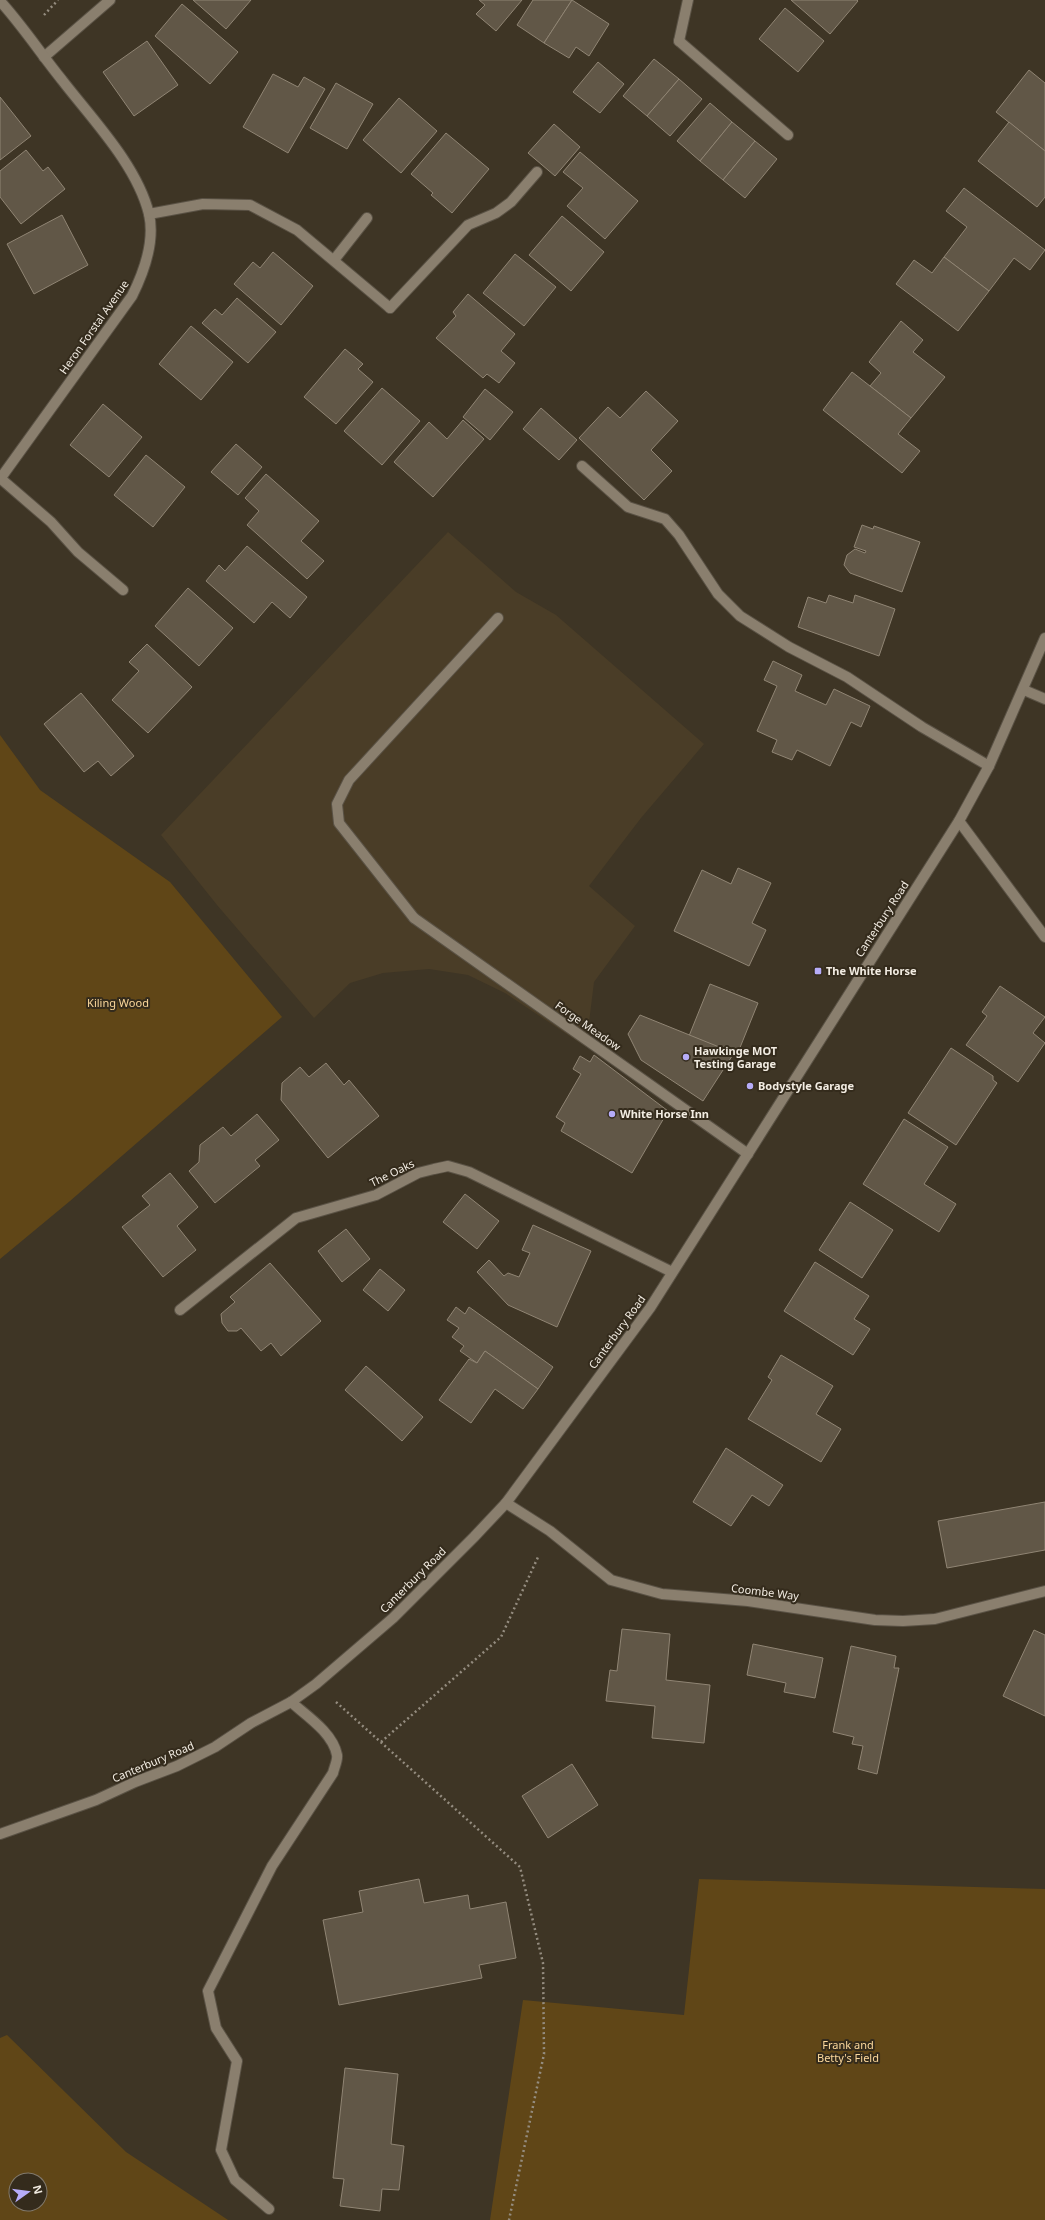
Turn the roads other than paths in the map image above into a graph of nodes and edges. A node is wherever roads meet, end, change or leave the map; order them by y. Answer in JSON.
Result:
{"nodes":[{"id":1,"x":110,"y":0,"type":"edge"},
{"id":2,"x":688,"y":0,"type":"edge"},
{"id":3,"x":0,"y":1,"type":"edge"},
{"id":4,"x":44,"y":57,"type":"junction"},
{"id":5,"x":788,"y":135,"type":"dead end"},
{"id":6,"x":537,"y":172,"type":"dead end"},
{"id":7,"x":149,"y":214,"type":"junction"},
{"id":8,"x":366,"y":218,"type":"dead end"},
{"id":9,"x":334,"y":260,"type":"junction"},
{"id":10,"x":582,"y":466,"type":"dead end"},
{"id":11,"x":0,"y":479,"type":"edge"},
{"id":12,"x":123,"y":590,"type":"dead end"},
{"id":13,"x":498,"y":618,"type":"dead end"},
{"id":14,"x":1045,"y":638,"type":"edge"},
{"id":15,"x":1024,"y":690,"type":"junction"},
{"id":16,"x":1045,"y":699,"type":"edge"},
{"id":17,"x":989,"y":766,"type":"junction"},
{"id":18,"x":959,"y":821,"type":"junction"},
{"id":19,"x":1045,"y":937,"type":"edge"},
{"id":20,"x":748,"y":1154,"type":"junction"},
{"id":21,"x":672,"y":1272,"type":"junction"},
{"id":22,"x":180,"y":1310,"type":"dead end"},
{"id":23,"x":506,"y":1503,"type":"junction"},
{"id":24,"x":1045,"y":1591,"type":"edge"},
{"id":25,"x":291,"y":1702,"type":"junction"},
{"id":26,"x":0,"y":1834,"type":"edge"},
{"id":27,"x":269,"y":2209,"type":"dead end"}],
"edges":[{"from":1,"to":4,"type":"street"},
{"from":2,"to":5,"type":"street"},
{"from":3,"to":4,"type":"street","name":"Heron Forstal Avenue"},
{"from":4,"to":7,"type":"street","name":"Heron Forstal Avenue"},
{"from":6,"to":9,"type":"street"},
{"from":7,"to":9,"type":"street"},
{"from":7,"to":11,"type":"street","name":"Heron Forstal Avenue"},
{"from":8,"to":9,"type":"street"},
{"from":10,"to":17,"type":"street"},
{"from":11,"to":12,"type":"street"},
{"from":13,"to":20,"type":"street","name":"Forge Meadow"},
{"from":14,"to":15,"type":"street","name":"Canterbury Road"},
{"from":15,"to":16,"type":"street"},
{"from":15,"to":17,"type":"street","name":"Canterbury Road"},
{"from":17,"to":18,"type":"street","name":"Canterbury Road"},
{"from":18,"to":19,"type":"street"},
{"from":18,"to":20,"type":"street","name":"Canterbury Road"},
{"from":20,"to":21,"type":"street","name":"Canterbury Road"},
{"from":21,"to":22,"type":"street","name":"The Oaks"},
{"from":21,"to":23,"type":"street","name":"Canterbury Road"},
{"from":23,"to":24,"type":"street","name":"Coombe Way"},
{"from":23,"to":25,"type":"street","name":"Canterbury Road"},
{"from":25,"to":26,"type":"street","name":"Canterbury Road"},
{"from":25,"to":27,"type":"street"}]}
